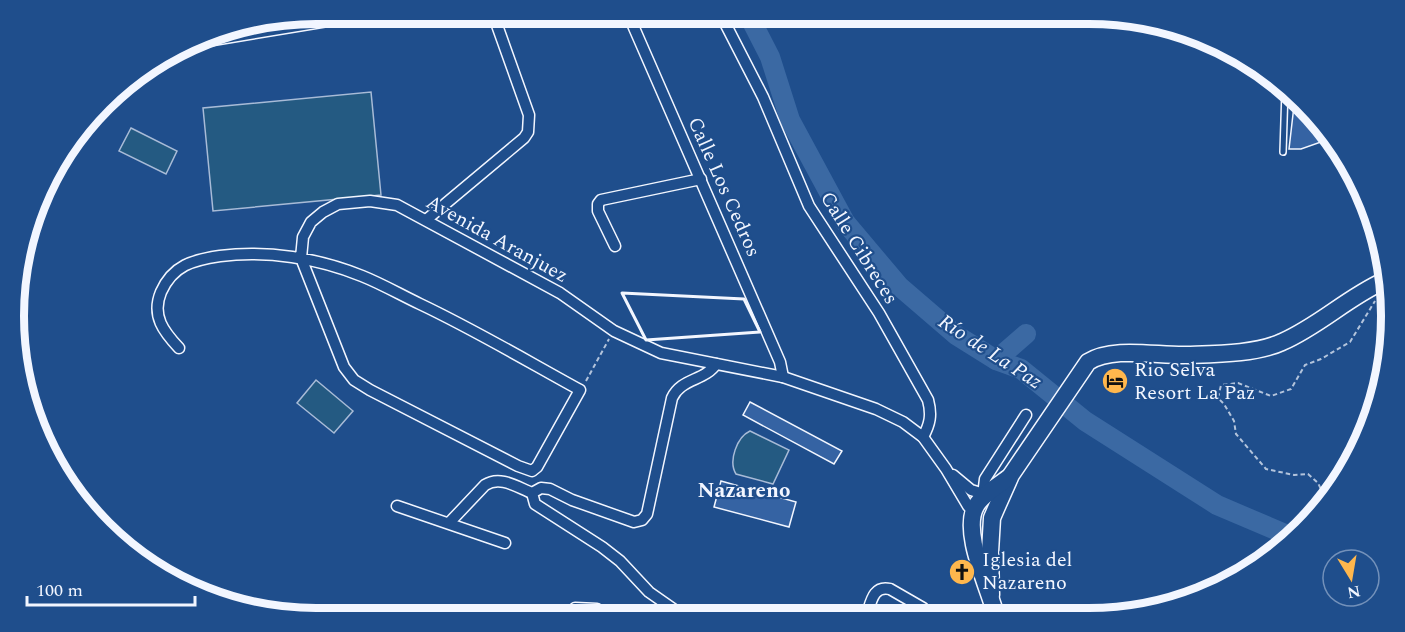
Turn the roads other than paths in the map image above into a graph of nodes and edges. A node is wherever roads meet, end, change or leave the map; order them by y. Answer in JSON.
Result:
{"nodes":[{"id":1,"x":307,"y":24,"type":"edge"},
{"id":2,"x":497,"y":24,"type":"edge"},
{"id":3,"x":632,"y":24,"type":"edge"},
{"id":4,"x":726,"y":24,"type":"edge"},
{"id":5,"x":226,"y":38,"type":"edge"},
{"id":6,"x":1285,"y":99,"type":"edge"},
{"id":7,"x":1282,"y":152,"type":"dead end"},
{"id":8,"x":701,"y":179,"type":"junction"},
{"id":9,"x":426,"y":220,"type":"junction"},
{"id":10,"x":615,"y":246,"type":"dead end"},
{"id":11,"x":301,"y":258,"type":"junction"},
{"id":12,"x":1380,"y":288,"type":"edge"},
{"id":13,"x":179,"y":348,"type":"dead end"},
{"id":14,"x":716,"y":364,"type":"junction"},
{"id":15,"x":783,"y":377,"type":"junction"},
{"id":16,"x":1026,"y":415,"type":"dead end"},
{"id":17,"x":922,"y":437,"type":"junction"},
{"id":18,"x":946,"y":469,"type":"junction"},
{"id":19,"x":1011,"y":475,"type":"junction"},
{"id":20,"x":532,"y":493,"type":"junction"},
{"id":21,"x":980,"y":504,"type":"junction"},
{"id":22,"x":398,"y":506,"type":"dead end"},
{"id":23,"x":993,"y":514,"type":"junction"},
{"id":24,"x":449,"y":523,"type":"junction"},
{"id":25,"x":506,"y":543,"type":"dead end"},
{"id":26,"x":991,"y":595,"type":"junction"},
{"id":27,"x":673,"y":608,"type":"edge"},
{"id":28,"x":869,"y":608,"type":"edge"},
{"id":29,"x":922,"y":608,"type":"edge"},
{"id":30,"x":994,"y":608,"type":"edge"}],
"edges":[{"from":1,"to":5,"type":"street"},
{"from":2,"to":9,"type":"street"},
{"from":3,"to":8,"type":"street","name":"Calle Los Cedros"},
{"from":4,"to":17,"type":"street","name":"Calle Cibreces"},
{"from":6,"to":7,"type":"lane"},
{"from":8,"to":10,"type":"street"},
{"from":8,"to":15,"type":"street","name":"Calle Los Cedros"},
{"from":9,"to":11,"type":"street","name":"Avenida Aranjuez"},
{"from":9,"to":14,"type":"street","name":"Avenida Aranjuez"},
{"from":11,"to":11,"type":"street"},
{"from":11,"to":13,"type":"street"},
{"from":12,"to":19,"type":"main road"},
{"from":14,"to":15,"type":"street","name":"Avenida Aranjuez"},
{"from":14,"to":20,"type":"street"},
{"from":15,"to":17,"type":"street","name":"Avenida Aranjuez"},
{"from":16,"to":21,"type":"street"},
{"from":17,"to":18,"type":"street","name":"Avenida Aranjuez"},
{"from":18,"to":21,"type":"street"},
{"from":18,"to":21,"type":"street","name":"Avenida Aranjuez"},
{"from":19,"to":21,"type":"main road"},
{"from":19,"to":23,"type":"main road"},
{"from":20,"to":24,"type":"street"},
{"from":20,"to":27,"type":"street"},
{"from":21,"to":23,"type":"main road"},
{"from":21,"to":26,"type":"main road"},
{"from":22,"to":24,"type":"street"},
{"from":23,"to":26,"type":"main road"},
{"from":24,"to":25,"type":"street"},
{"from":26,"to":30,"type":"main road"},
{"from":28,"to":29,"type":"street"}]}
